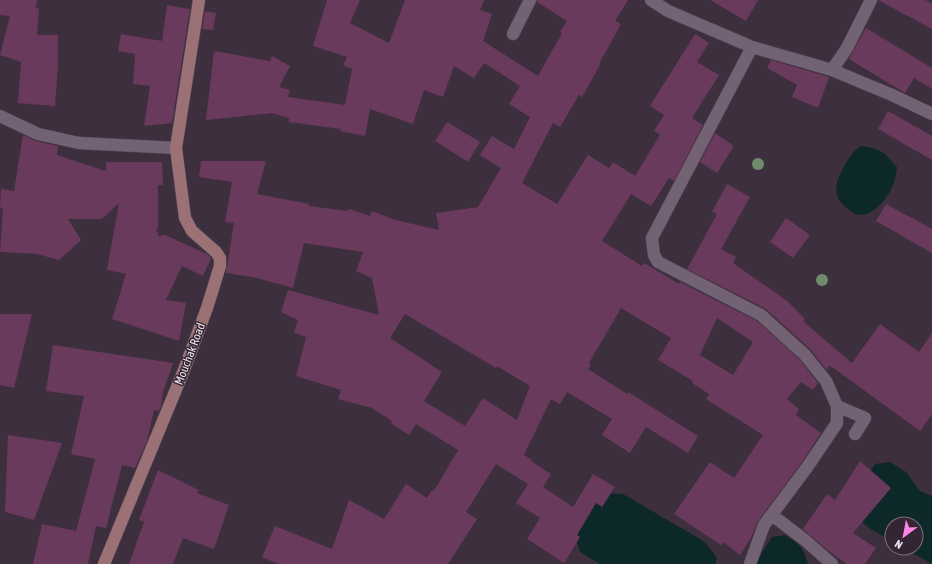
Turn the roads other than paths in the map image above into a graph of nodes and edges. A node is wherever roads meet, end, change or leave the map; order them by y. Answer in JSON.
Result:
{"nodes":[{"id":1,"x":199,"y":0,"type":"edge"},
{"id":2,"x":530,"y":0,"type":"edge"},
{"id":3,"x":651,"y":0,"type":"edge"},
{"id":4,"x":871,"y":0,"type":"edge"},
{"id":5,"x":513,"y":34,"type":"dead end"},
{"id":6,"x":752,"y":47,"type":"junction"},
{"id":7,"x":832,"y":70,"type":"junction"},
{"id":8,"x":932,"y":114,"type":"edge"},
{"id":9,"x":0,"y":116,"type":"edge"},
{"id":10,"x":176,"y":148,"type":"junction"},
{"id":11,"x":837,"y":406,"type":"junction"},
{"id":12,"x":855,"y":434,"type":"dead end"},
{"id":13,"x":772,"y":515,"type":"junction"},
{"id":14,"x":104,"y":564,"type":"edge"},
{"id":15,"x":750,"y":564,"type":"edge"},
{"id":16,"x":832,"y":564,"type":"edge"}],
"edges":[{"from":1,"to":10,"type":"street","name":"Mouchak Road"},
{"from":2,"to":5,"type":"street"},
{"from":3,"to":6,"type":"street"},
{"from":4,"to":7,"type":"street"},
{"from":6,"to":7,"type":"street"},
{"from":6,"to":11,"type":"street"},
{"from":7,"to":8,"type":"street"},
{"from":9,"to":10,"type":"street"},
{"from":10,"to":14,"type":"street","name":"Mouchak Road"},
{"from":11,"to":12,"type":"street"},
{"from":11,"to":13,"type":"street"},
{"from":13,"to":15,"type":"street"},
{"from":13,"to":16,"type":"street"}]}
